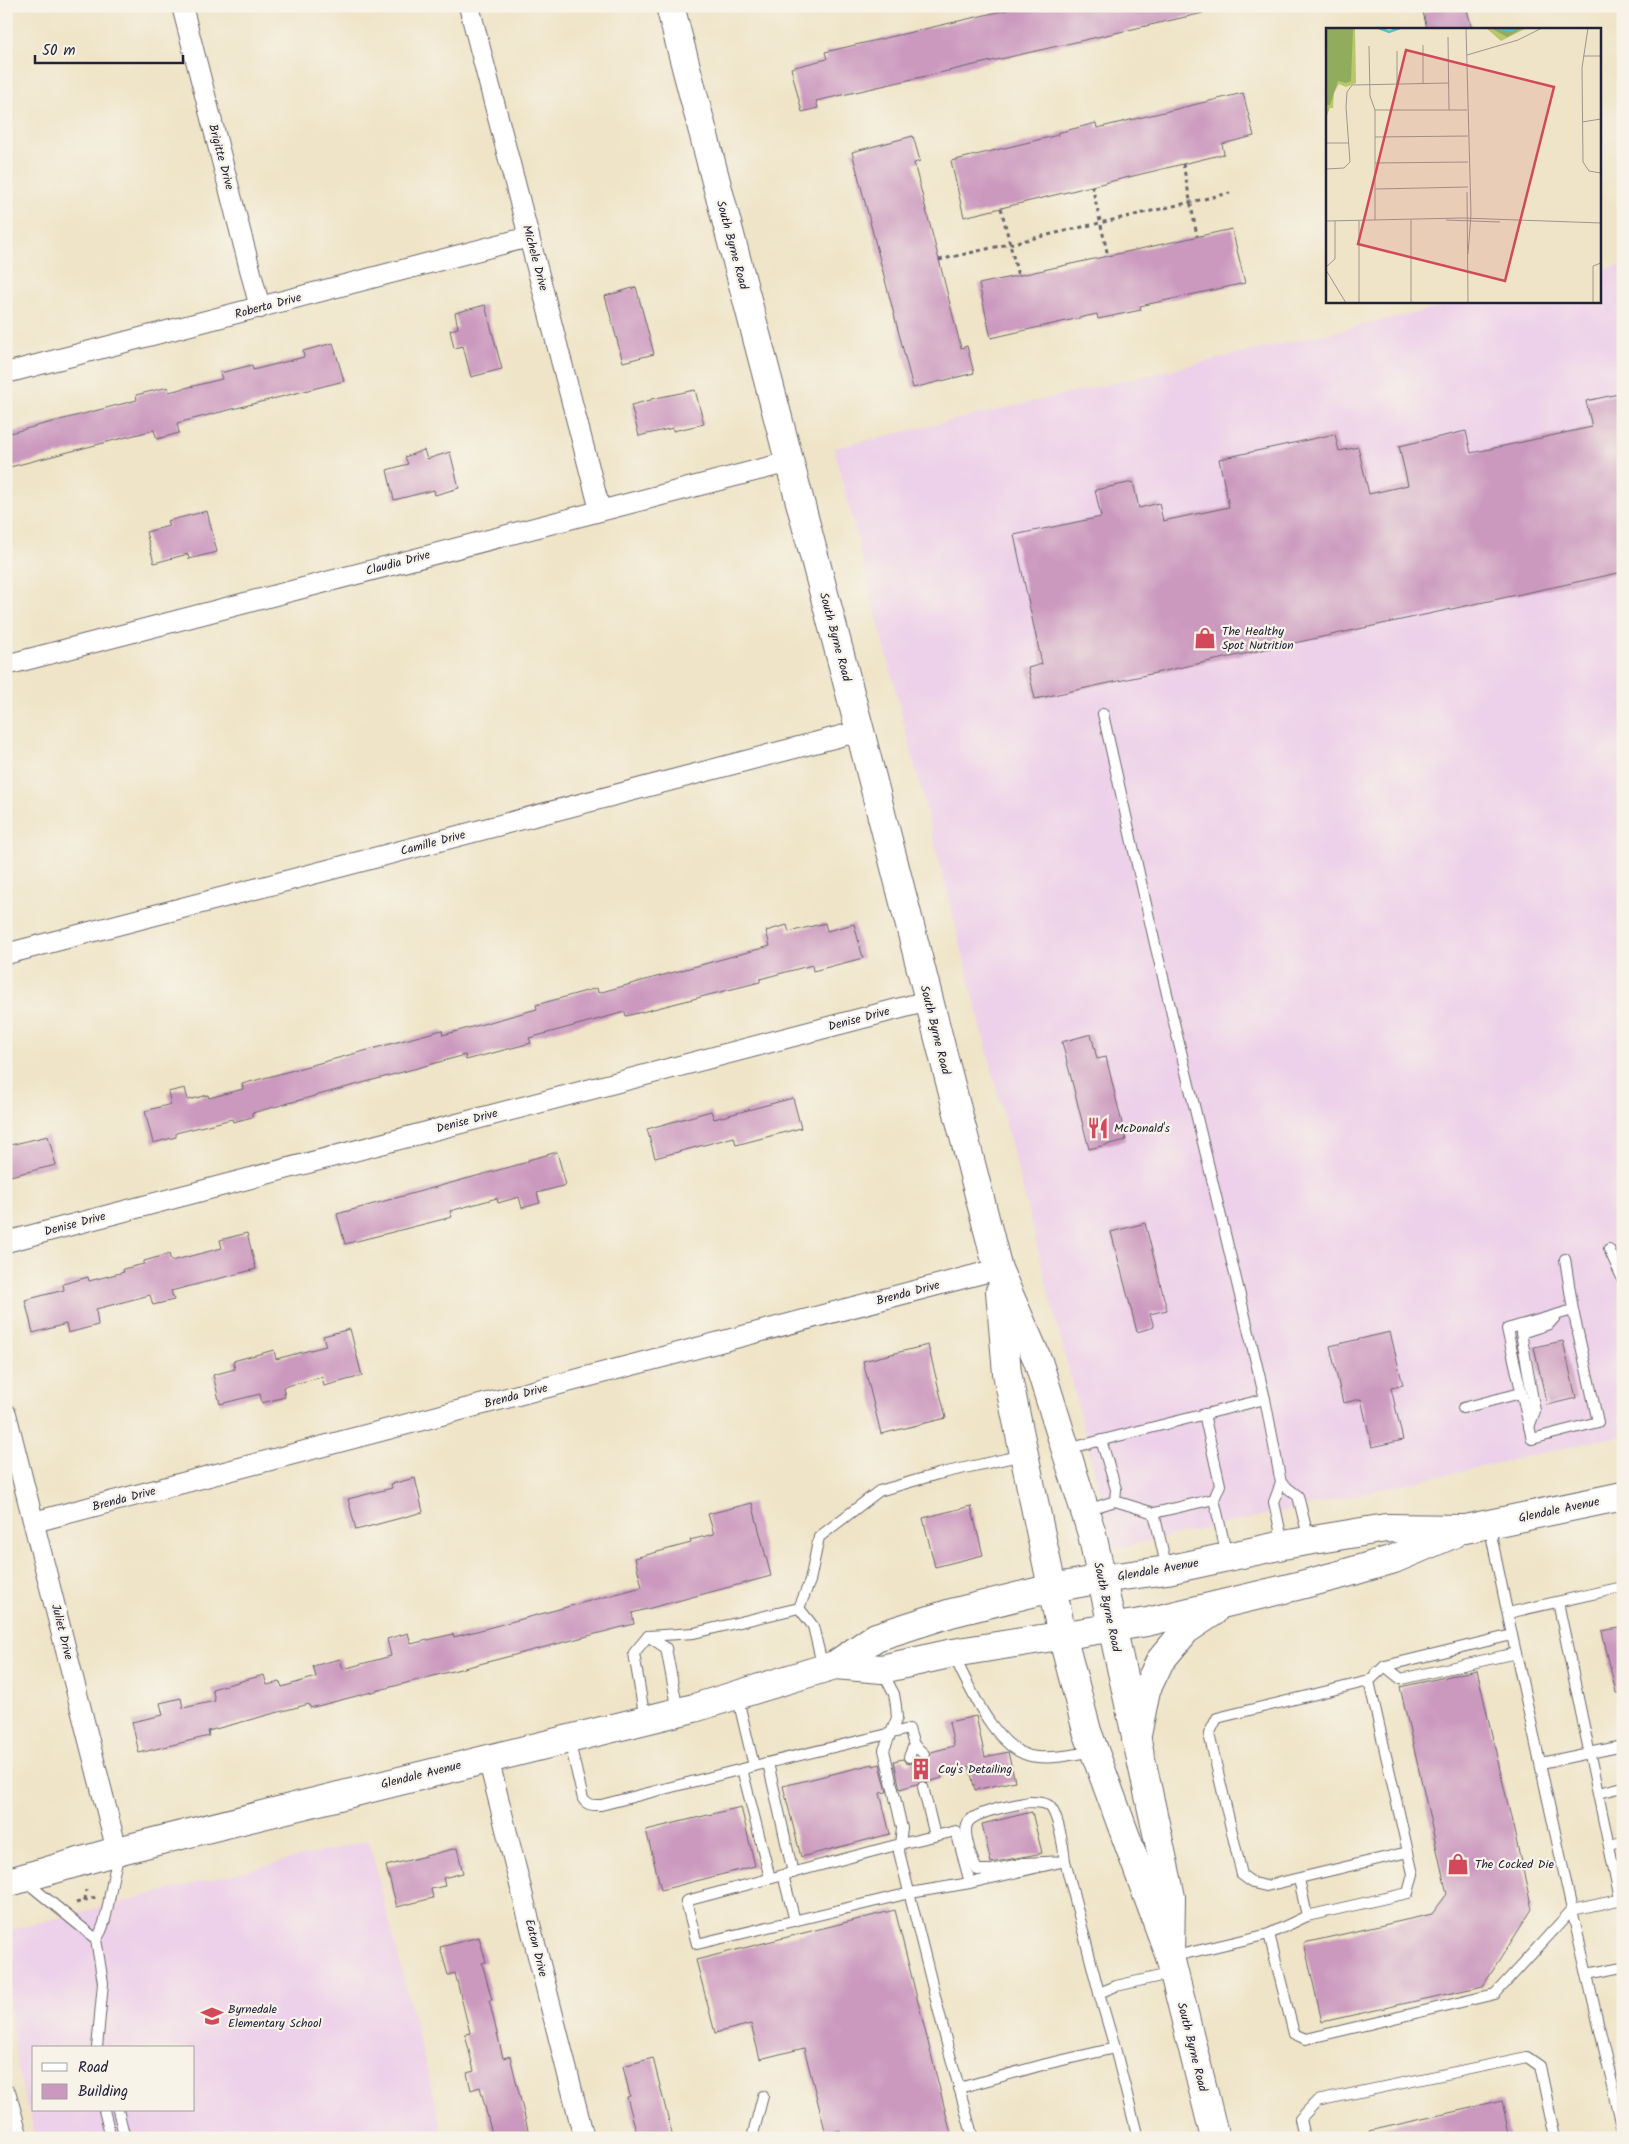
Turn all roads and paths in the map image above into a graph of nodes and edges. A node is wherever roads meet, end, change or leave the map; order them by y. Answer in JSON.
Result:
{"nodes":[{"id":1,"x":182,"y":6,"type":"edge"},
{"id":2,"x":469,"y":6,"type":"edge"},
{"id":3,"x":670,"y":6,"type":"edge"},
{"id":4,"x":1183,"y":164,"type":"dead end"},
{"id":5,"x":1092,"y":186,"type":"dead end"},
{"id":6,"x":1230,"y":194,"type":"dead end"},
{"id":7,"x":1190,"y":202,"type":"junction"},
{"id":8,"x":1001,"y":208,"type":"dead end"},
{"id":9,"x":1100,"y":223,"type":"junction"},
{"id":10,"x":1197,"y":236,"type":"dead end"},
{"id":11,"x":529,"y":238,"type":"junction"},
{"id":12,"x":1010,"y":244,"type":"junction"},
{"id":13,"x":1108,"y":256,"type":"dead end"},
{"id":14,"x":939,"y":260,"type":"dead end"},
{"id":15,"x":1018,"y":276,"type":"dead end"},
{"id":16,"x":260,"y":308,"type":"junction"},
{"id":17,"x":6,"y":373,"type":"edge"},
{"id":18,"x":789,"y":462,"type":"junction"},
{"id":19,"x":600,"y":510,"type":"junction"},
{"id":20,"x":6,"y":665,"type":"edge"},
{"id":21,"x":1103,"y":714,"type":"dead end"},
{"id":22,"x":860,"y":731,"type":"junction"},
{"id":23,"x":6,"y":954,"type":"edge"},
{"id":24,"x":928,"y":1001,"type":"junction"},
{"id":25,"x":6,"y":1242,"type":"edge"},
{"id":26,"x":1609,"y":1249,"type":"dead end"},
{"id":27,"x":1565,"y":1259,"type":"dead end"},
{"id":28,"x":998,"y":1269,"type":"junction"},
{"id":29,"x":1623,"y":1280,"type":"edge"},
{"id":30,"x":1573,"y":1310,"type":"junction"},
{"id":31,"x":1558,"y":1314,"type":"junction"},
{"id":32,"x":1521,"y":1392,"type":"junction"},
{"id":33,"x":1265,"y":1399,"type":"junction"},
{"id":34,"x":1463,"y":1408,"type":"dead end"},
{"id":35,"x":6,"y":1414,"type":"edge"},
{"id":36,"x":1204,"y":1414,"type":"junction"},
{"id":37,"x":1529,"y":1427,"type":"junction"},
{"id":38,"x":1101,"y":1440,"type":"junction"},
{"id":39,"x":1066,"y":1449,"type":"junction"},
{"id":40,"x":1024,"y":1455,"type":"junction"},
{"id":41,"x":1281,"y":1482,"type":"junction"},
{"id":42,"x":1623,"y":1496,"type":"edge"},
{"id":43,"x":1214,"y":1499,"type":"junction"},
{"id":44,"x":1115,"y":1501,"type":"junction"},
{"id":45,"x":1086,"y":1511,"type":"junction"},
{"id":46,"x":1154,"y":1513,"type":"junction"},
{"id":47,"x":34,"y":1522,"type":"junction"},
{"id":48,"x":1477,"y":1527,"type":"junction"},
{"id":49,"x":1296,"y":1543,"type":"junction"},
{"id":50,"x":1227,"y":1557,"type":"junction"},
{"id":51,"x":1167,"y":1570,"type":"junction"},
{"id":52,"x":1102,"y":1579,"type":"junction"},
{"id":53,"x":1623,"y":1587,"type":"edge"},
{"id":54,"x":1052,"y":1588,"type":"junction"},
{"id":55,"x":1229,"y":1602,"type":"junction"},
{"id":56,"x":1558,"y":1602,"type":"junction"},
{"id":57,"x":799,"y":1608,"type":"junction"},
{"id":58,"x":1508,"y":1613,"type":"junction"},
{"id":59,"x":1111,"y":1627,"type":"junction"},
{"id":60,"x":1062,"y":1635,"type":"junction"},
{"id":61,"x":648,"y":1636,"type":"junction"},
{"id":62,"x":1512,"y":1636,"type":"junction"},
{"id":63,"x":953,"y":1653,"type":"junction"},
{"id":64,"x":1516,"y":1653,"type":"junction"},
{"id":65,"x":1385,"y":1666,"type":"junction"},
{"id":66,"x":829,"y":1667,"type":"junction"},
{"id":67,"x":882,"y":1669,"type":"junction"},
{"id":68,"x":1369,"y":1681,"type":"junction"},
{"id":69,"x":737,"y":1695,"type":"junction"},
{"id":70,"x":678,"y":1712,"type":"junction"},
{"id":71,"x":645,"y":1720,"type":"junction"},
{"id":72,"x":891,"y":1734,"type":"junction"},
{"id":73,"x":568,"y":1738,"type":"junction"},
{"id":74,"x":1136,"y":1740,"type":"junction"},
{"id":75,"x":914,"y":1745,"type":"junction"},
{"id":76,"x":1623,"y":1746,"type":"edge"},
{"id":77,"x":1094,"y":1750,"type":"junction"},
{"id":78,"x":1590,"y":1753,"type":"junction"},
{"id":79,"x":924,"y":1754,"type":"dead end"},
{"id":80,"x":909,"y":1757,"type":"dead end"},
{"id":81,"x":488,"y":1758,"type":"junction"},
{"id":82,"x":768,"y":1763,"type":"junction"},
{"id":83,"x":1540,"y":1763,"type":"junction"},
{"id":84,"x":754,"y":1766,"type":"junction"},
{"id":85,"x":742,"y":1769,"type":"junction"},
{"id":86,"x":923,"y":1785,"type":"dead end"},
{"id":87,"x":1623,"y":1787,"type":"edge"},
{"id":88,"x":1599,"y":1793,"type":"junction"},
{"id":89,"x":935,"y":1836,"type":"junction"},
{"id":90,"x":1623,"y":1842,"type":"edge"},
{"id":91,"x":900,"y":1844,"type":"junction"},
{"id":92,"x":1609,"y":1845,"type":"junction"},
{"id":93,"x":120,"y":1851,"type":"junction"},
{"id":94,"x":1408,"y":1852,"type":"junction"},
{"id":95,"x":1065,"y":1861,"type":"junction"},
{"id":96,"x":788,"y":1874,"type":"junction"},
{"id":97,"x":770,"y":1878,"type":"junction"},
{"id":98,"x":1299,"y":1878,"type":"junction"},
{"id":99,"x":14,"y":1881,"type":"edge"},
{"id":100,"x":970,"y":1883,"type":"junction"},
{"id":101,"x":86,"y":1890,"type":"dead end"},
{"id":102,"x":910,"y":1893,"type":"junction"},
{"id":103,"x":98,"y":1897,"type":"dead end"},
{"id":104,"x":1621,"y":1899,"type":"edge"},
{"id":105,"x":85,"y":1900,"type":"junction"},
{"id":106,"x":70,"y":1904,"type":"dead end"},
{"id":107,"x":1572,"y":1910,"type":"junction"},
{"id":108,"x":1307,"y":1916,"type":"junction"},
{"id":109,"x":795,"y":1921,"type":"junction"},
{"id":110,"x":1269,"y":1934,"type":"junction"},
{"id":111,"x":96,"y":1938,"type":"junction"},
{"id":112,"x":1172,"y":1965,"type":"junction"},
{"id":113,"x":1623,"y":1967,"type":"edge"},
{"id":114,"x":1587,"y":1974,"type":"junction"},
{"id":115,"x":1099,"y":1993,"type":"junction"},
{"id":116,"x":97,"y":2046,"type":"edge"},
{"id":117,"x":1115,"y":2048,"type":"junction"},
{"id":118,"x":959,"y":2088,"type":"junction"},
{"id":119,"x":6,"y":2095,"type":"edge"},
{"id":120,"x":763,"y":2096,"type":"dead end"},
{"id":121,"x":104,"y":2112,"type":"edge"},
{"id":122,"x":118,"y":2112,"type":"edge"},
{"id":123,"x":1621,"y":2112,"type":"edge"},
{"id":124,"x":1623,"y":2130,"type":"edge"},
{"id":125,"x":18,"y":2138,"type":"edge"},
{"id":126,"x":111,"y":2138,"type":"edge"},
{"id":127,"x":125,"y":2138,"type":"edge"},
{"id":128,"x":584,"y":2138,"type":"edge"},
{"id":129,"x":752,"y":2138,"type":"edge"},
{"id":130,"x":973,"y":2138,"type":"edge"},
{"id":131,"x":1138,"y":2138,"type":"edge"},
{"id":132,"x":1215,"y":2138,"type":"edge"},
{"id":133,"x":1304,"y":2138,"type":"edge"},
{"id":134,"x":1555,"y":2138,"type":"edge"}],
"edges":[{"from":1,"to":16,"type":"street","name":"Brigitte Drive"},
{"from":2,"to":11,"type":"street","name":"Michele Drive"},
{"from":3,"to":18,"type":"main road","name":"South Byrne Road"},
{"from":4,"to":7,"type":"path"},
{"from":5,"to":9,"type":"path"},
{"from":6,"to":7,"type":"path"},
{"from":7,"to":9,"type":"path"},
{"from":7,"to":10,"type":"path"},
{"from":8,"to":12,"type":"path"},
{"from":9,"to":12,"type":"path"},
{"from":9,"to":13,"type":"path"},
{"from":11,"to":16,"type":"street","name":"Roberta Drive"},
{"from":11,"to":19,"type":"street","name":"Michele Drive"},
{"from":12,"to":14,"type":"path"},
{"from":12,"to":15,"type":"path"},
{"from":16,"to":17,"type":"street","name":"Roberta Drive"},
{"from":18,"to":19,"type":"street","name":"Claudia Drive"},
{"from":18,"to":22,"type":"main road","name":"South Byrne Road"},
{"from":19,"to":20,"type":"street","name":"Claudia Drive"},
{"from":21,"to":33,"type":"lane"},
{"from":22,"to":23,"type":"street","name":"Camille Drive"},
{"from":22,"to":24,"type":"main road","name":"South Byrne Road"},
{"from":24,"to":25,"type":"street","name":"Denise Drive"},
{"from":24,"to":28,"type":"main road","name":"South Byrne Road"},
{"from":26,"to":29,"type":"lane"},
{"from":27,"to":30,"type":"lane"},
{"from":28,"to":39,"type":"main road","name":"South Byrne Road"},
{"from":28,"to":40,"type":"main road","name":"South Byrne Road"},
{"from":28,"to":47,"type":"street","name":"Brenda Drive"},
{"from":30,"to":31,"type":"lane"},
{"from":30,"to":37,"type":"lane"},
{"from":31,"to":32,"type":"lane"},
{"from":31,"to":37,"type":"lane"},
{"from":32,"to":34,"type":"lane"},
{"from":32,"to":37,"type":"lane"},
{"from":33,"to":36,"type":"lane"},
{"from":33,"to":41,"type":"lane"},
{"from":35,"to":47,"type":"street","name":"Juliet Drive"},
{"from":36,"to":38,"type":"lane"},
{"from":36,"to":43,"type":"lane"},
{"from":38,"to":39,"type":"lane"},
{"from":38,"to":44,"type":"lane"},
{"from":39,"to":45,"type":"main road","name":"South Byrne Road"},
{"from":40,"to":54,"type":"main road","name":"South Byrne Road"},
{"from":40,"to":57,"type":"lane"},
{"from":41,"to":49,"type":"lane"},
{"from":41,"to":49,"type":"lane"},
{"from":42,"to":48,"type":"main road","name":"Glendale Avenue"},
{"from":43,"to":46,"type":"lane"},
{"from":43,"to":50,"type":"lane"},
{"from":44,"to":45,"type":"lane"},
{"from":44,"to":46,"type":"lane"},
{"from":45,"to":52,"type":"main road","name":"South Byrne Road"},
{"from":46,"to":51,"type":"lane"},
{"from":47,"to":93,"type":"street","name":"Juliet Drive"},
{"from":48,"to":49,"type":"main road","name":"Glendale Avenue"},
{"from":48,"to":55,"type":"main road","name":"Glendale Avenue"},
{"from":48,"to":58,"type":"lane"},
{"from":49,"to":50,"type":"main road","name":"Glendale Avenue"},
{"from":50,"to":51,"type":"main road","name":"Glendale Avenue"},
{"from":51,"to":52,"type":"main road","name":"Glendale Avenue"},
{"from":52,"to":54,"type":"main road","name":"Glendale Avenue"},
{"from":52,"to":59,"type":"main road","name":"South Byrne Road"},
{"from":53,"to":56,"type":"lane"},
{"from":54,"to":60,"type":"main road","name":"South Byrne Road"},
{"from":54,"to":66,"type":"main road","name":"Glendale Avenue"},
{"from":55,"to":59,"type":"main road","name":"Glendale Avenue"},
{"from":55,"to":74,"type":"main road"},
{"from":56,"to":58,"type":"lane"},
{"from":56,"to":78,"type":"lane"},
{"from":57,"to":61,"type":"lane"},
{"from":57,"to":66,"type":"lane"},
{"from":58,"to":62,"type":"lane"},
{"from":59,"to":60,"type":"main road","name":"Glendale Avenue"},
{"from":59,"to":74,"type":"main road","name":"South Byrne Road"},
{"from":60,"to":63,"type":"main road","name":"Glendale Avenue"},
{"from":60,"to":77,"type":"main road","name":"South Byrne Road"},
{"from":61,"to":70,"type":"lane"},
{"from":61,"to":71,"type":"lane"},
{"from":62,"to":64,"type":"lane"},
{"from":62,"to":65,"type":"lane"},
{"from":63,"to":67,"type":"main road","name":"Glendale Avenue"},
{"from":63,"to":77,"type":"lane"},
{"from":64,"to":65,"type":"lane"},
{"from":64,"to":83,"type":"lane"},
{"from":65,"to":68,"type":"lane"},
{"from":66,"to":67,"type":"main road","name":"Glendale Avenue"},
{"from":66,"to":69,"type":"main road","name":"Glendale Avenue"},
{"from":67,"to":72,"type":"lane"},
{"from":68,"to":94,"type":"lane"},
{"from":68,"to":98,"type":"lane"},
{"from":69,"to":70,"type":"main road","name":"Glendale Avenue"},
{"from":69,"to":84,"type":"lane"},
{"from":70,"to":71,"type":"main road","name":"Glendale Avenue"},
{"from":71,"to":73,"type":"main road","name":"Glendale Avenue"},
{"from":72,"to":75,"type":"lane"},
{"from":72,"to":82,"type":"lane"},
{"from":72,"to":91,"type":"lane"},
{"from":73,"to":81,"type":"main road","name":"Glendale Avenue"},
{"from":73,"to":85,"type":"lane"},
{"from":74,"to":112,"type":"main road","name":"South Byrne Road"},
{"from":75,"to":79,"type":"lane"},
{"from":75,"to":80,"type":"lane"},
{"from":76,"to":78,"type":"lane"},
{"from":77,"to":112,"type":"main road","name":"South Byrne Road"},
{"from":78,"to":83,"type":"lane"},
{"from":78,"to":88,"type":"lane"},
{"from":81,"to":93,"type":"main road","name":"Glendale Avenue"},
{"from":81,"to":128,"type":"street","name":"Eaton Drive"},
{"from":82,"to":84,"type":"lane"},
{"from":82,"to":96,"type":"lane"},
{"from":83,"to":107,"type":"lane"},
{"from":84,"to":85,"type":"lane"},
{"from":85,"to":97,"type":"lane"},
{"from":86,"to":89,"type":"lane"},
{"from":87,"to":88,"type":"lane"},
{"from":88,"to":92,"type":"lane"},
{"from":89,"to":91,"type":"lane"},
{"from":89,"to":100,"type":"lane"},
{"from":90,"to":92,"type":"lane"},
{"from":91,"to":96,"type":"lane"},
{"from":91,"to":102,"type":"lane"},
{"from":92,"to":104,"type":"lane"},
{"from":93,"to":99,"type":"main road","name":"Glendale Avenue"},
{"from":93,"to":111,"type":"lane"},
{"from":94,"to":98,"type":"lane"},
{"from":94,"to":108,"type":"lane"},
{"from":95,"to":95,"type":"lane"},
{"from":95,"to":100,"type":"lane"},
{"from":95,"to":115,"type":"lane"},
{"from":96,"to":97,"type":"lane"},
{"from":96,"to":109,"type":"lane"},
{"from":97,"to":109,"type":"lane"},
{"from":98,"to":108,"type":"lane"},
{"from":99,"to":111,"type":"lane"},
{"from":100,"to":102,"type":"lane"},
{"from":101,"to":105,"type":"path"},
{"from":102,"to":109,"type":"lane"},
{"from":102,"to":118,"type":"lane"},
{"from":103,"to":105,"type":"path"},
{"from":104,"to":107,"type":"lane"},
{"from":105,"to":106,"type":"path"},
{"from":107,"to":110,"type":"lane"},
{"from":107,"to":114,"type":"lane"},
{"from":108,"to":110,"type":"lane"},
{"from":110,"to":112,"type":"lane"},
{"from":111,"to":116,"type":"lane"},
{"from":112,"to":115,"type":"lane"},
{"from":112,"to":132,"type":"main road","name":"South Byrne Road"},
{"from":113,"to":114,"type":"lane"},
{"from":114,"to":123,"type":"lane"},
{"from":115,"to":117,"type":"lane"},
{"from":117,"to":118,"type":"lane"},
{"from":117,"to":131,"type":"lane"},
{"from":118,"to":130,"type":"lane"},
{"from":119,"to":125,"type":"street"},
{"from":120,"to":129,"type":"lane"},
{"from":121,"to":126,"type":"lane"},
{"from":122,"to":127,"type":"lane"},
{"from":123,"to":124,"type":"lane"},
{"from":133,"to":134,"type":"lane"}]}
